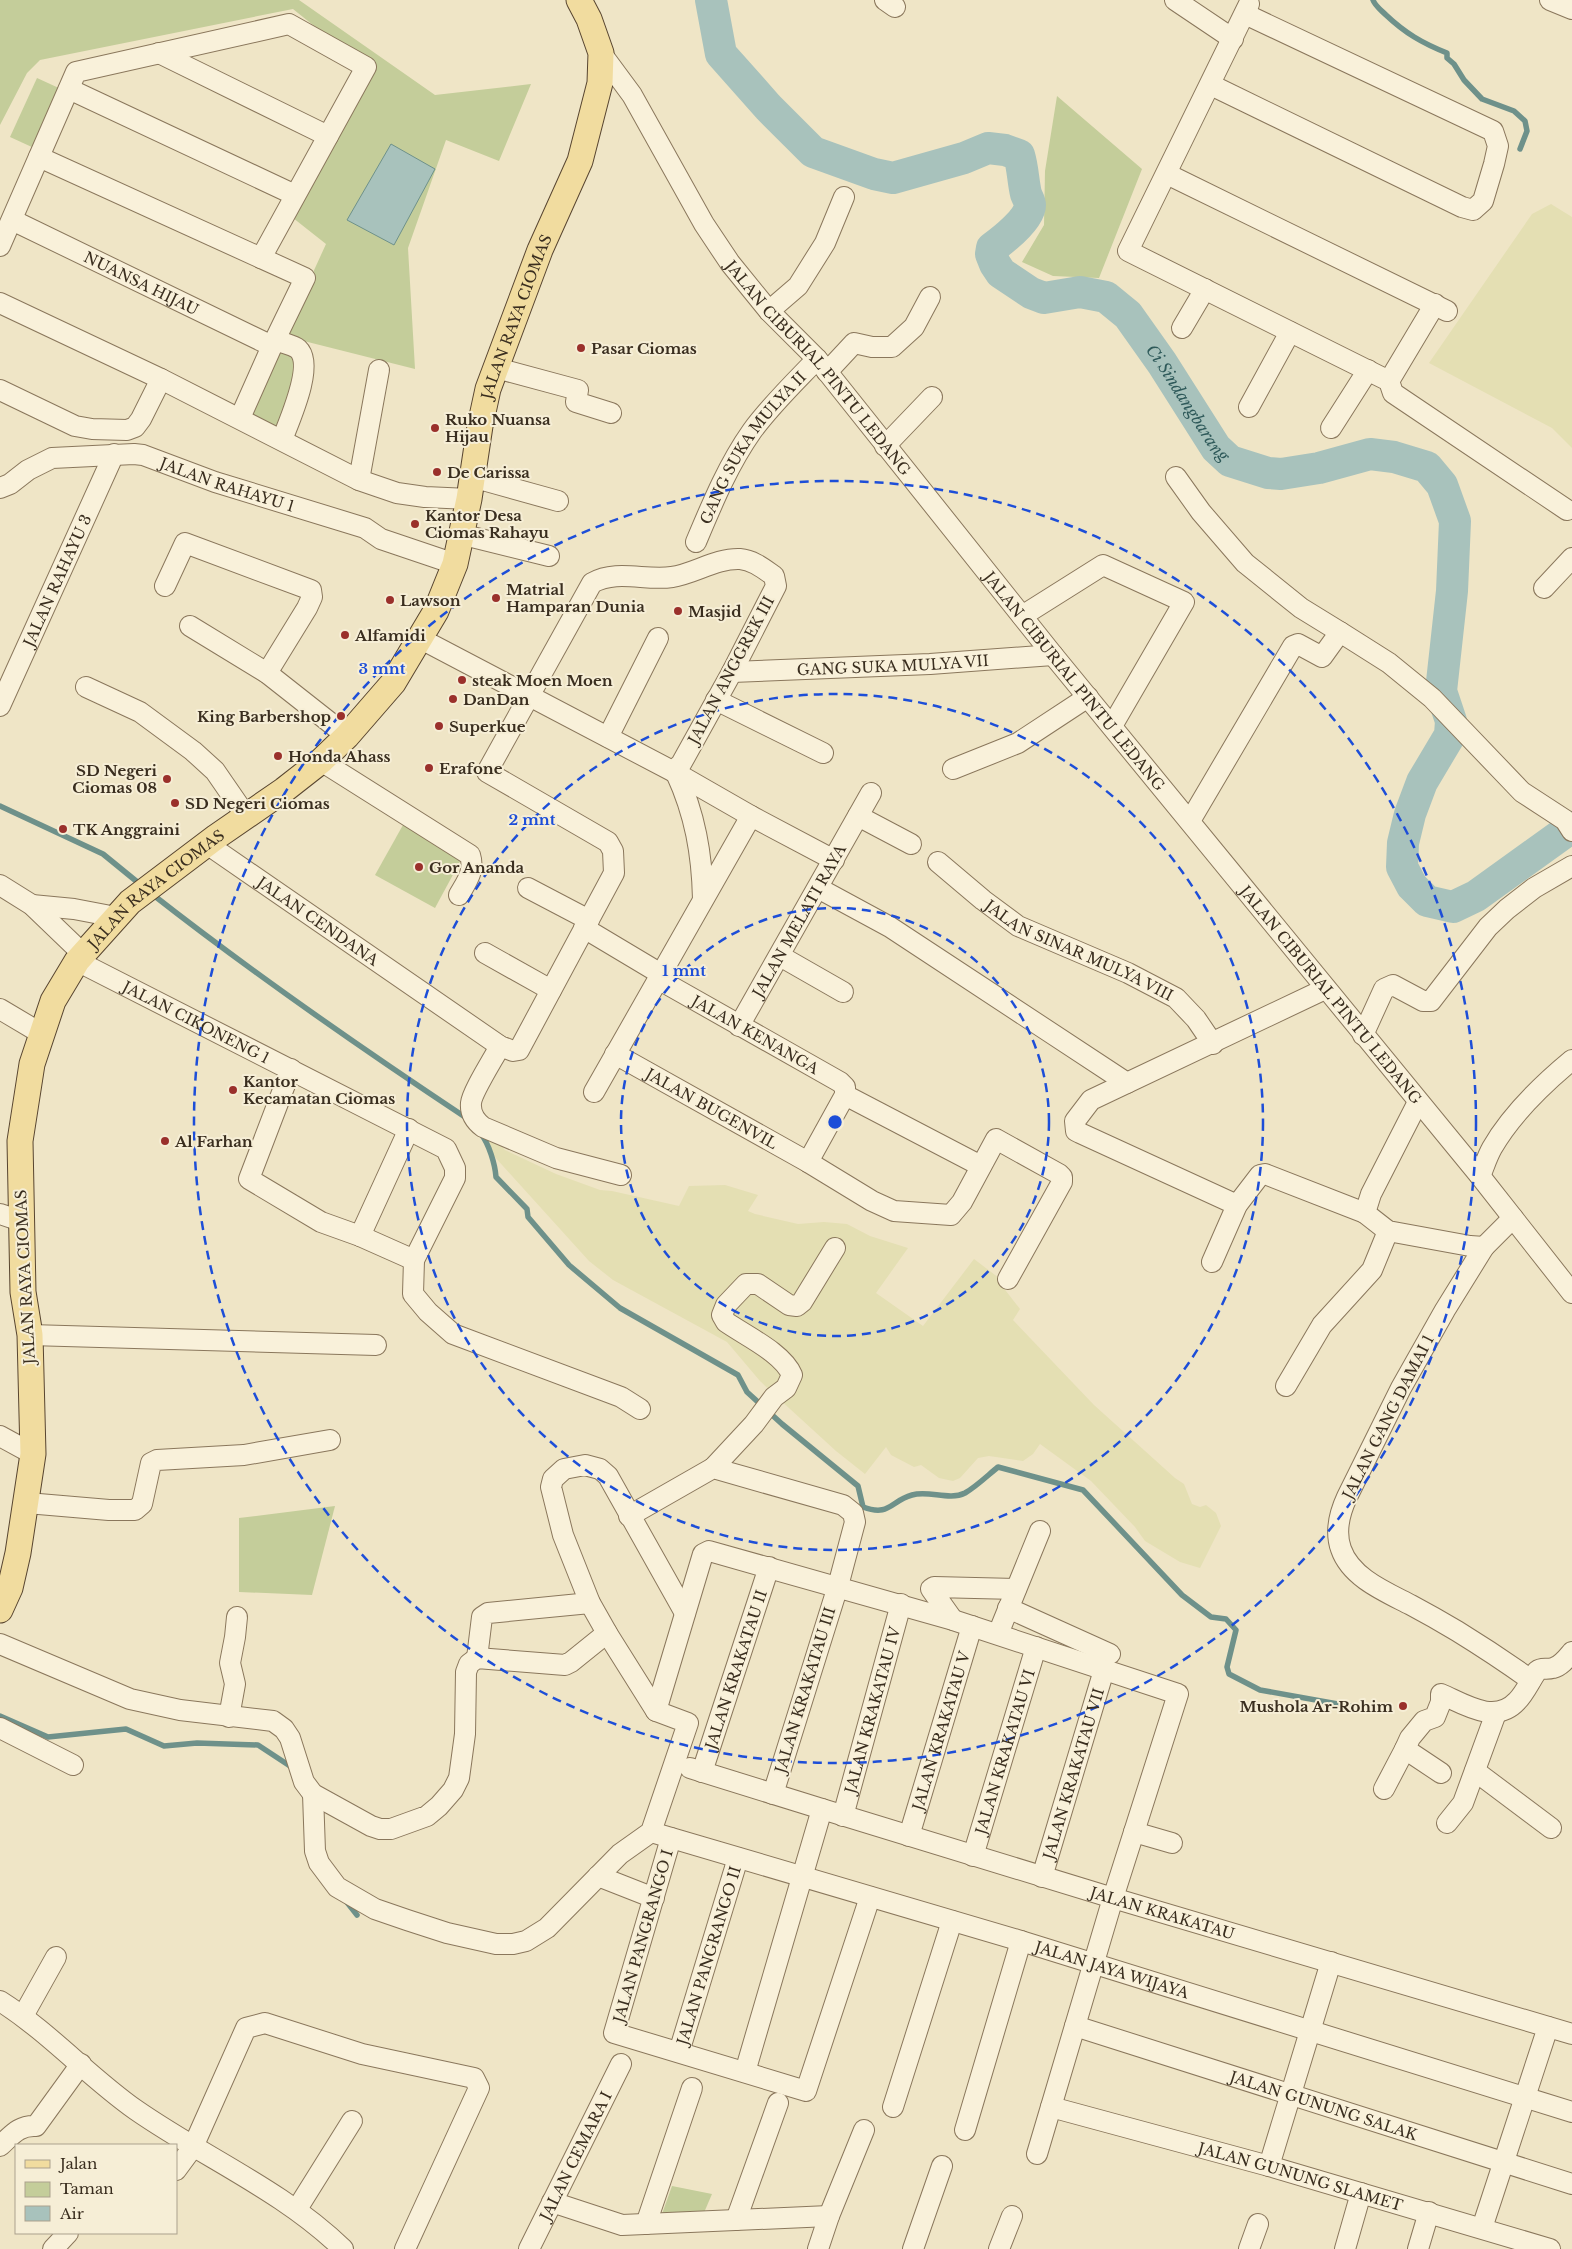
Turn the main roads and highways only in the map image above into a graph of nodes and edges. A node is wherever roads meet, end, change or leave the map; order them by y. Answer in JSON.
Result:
{"nodes":[{"id":1,"x":579,"y":0,"type":"edge"},
{"id":2,"x":11,"y":1218,"type":"edge"},
{"id":3,"x":5,"y":1585,"type":"edge"},
{"id":4,"x":0,"y":1610,"type":"edge"}],
"edges":[{"from":1,"to":2,"type":"main road","name":"JALAN RAYA CIOMAS"},
{"from":2,"to":3,"type":"main road","name":"JALAN RAYA CIOMAS"},
{"from":3,"to":4,"type":"main road","name":"JALAN RAYA CIOMAS"}]}
